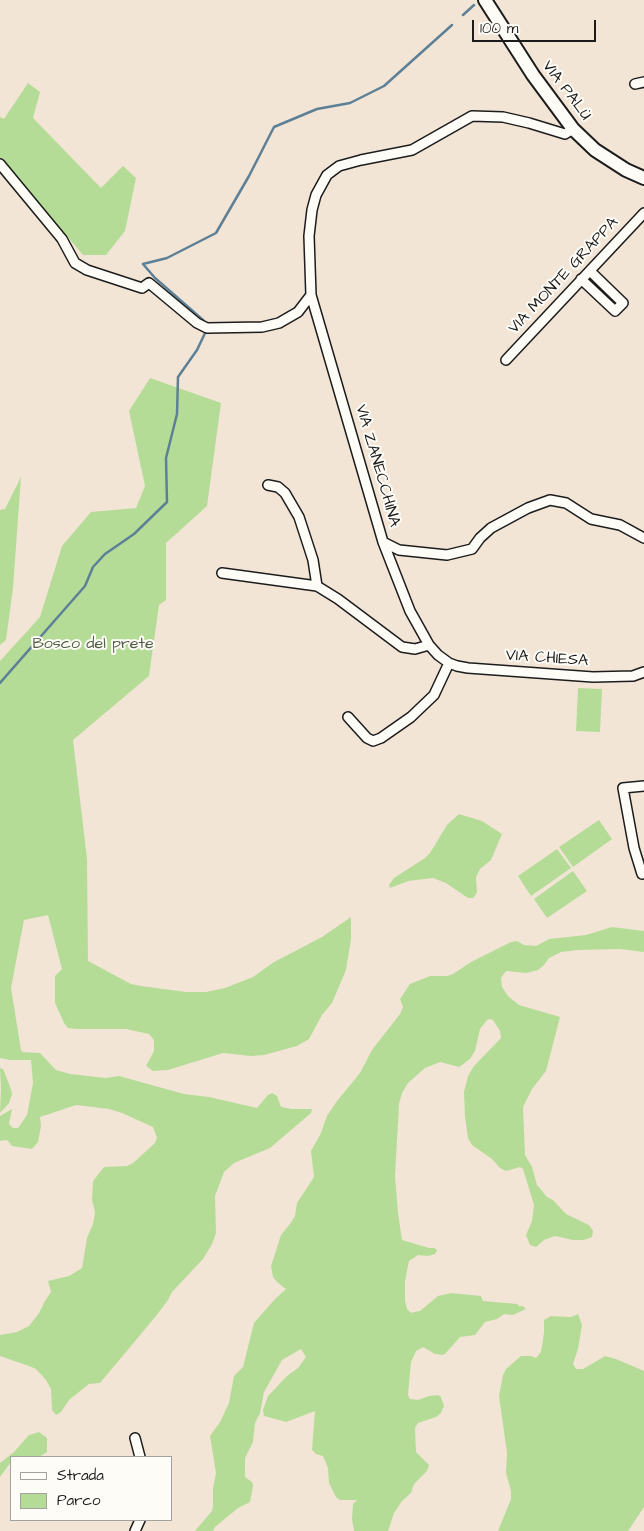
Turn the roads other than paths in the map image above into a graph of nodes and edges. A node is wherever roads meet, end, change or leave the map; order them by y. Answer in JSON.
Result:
{"nodes":[{"id":1,"x":486,"y":0,"type":"edge"},
{"id":2,"x":573,"y":130,"type":"junction"},
{"id":3,"x":0,"y":164,"type":"edge"},
{"id":4,"x":644,"y":178,"type":"edge"},
{"id":5,"x":644,"y":213,"type":"edge"},
{"id":6,"x":590,"y":270,"type":"junction"},
{"id":7,"x":581,"y":279,"type":"junction"},
{"id":8,"x":312,"y":295,"type":"junction"},
{"id":9,"x":506,"y":360,"type":"dead end"},
{"id":10,"x":268,"y":485,"type":"dead end"},
{"id":11,"x":644,"y":538,"type":"edge"},
{"id":12,"x":383,"y":542,"type":"junction"},
{"id":13,"x":222,"y":573,"type":"dead end"},
{"id":14,"x":317,"y":586,"type":"junction"},
{"id":15,"x":429,"y":645,"type":"junction"},
{"id":16,"x":449,"y":663,"type":"junction"},
{"id":17,"x":644,"y":672,"type":"edge"},
{"id":18,"x":348,"y":716,"type":"dead end"},
{"id":19,"x":644,"y":786,"type":"edge"},
{"id":20,"x":642,"y":874,"type":"dead end"},
{"id":21,"x":135,"y":1438,"type":"dead end"},
{"id":22,"x":140,"y":1456,"type":"edge"}],
"edges":[{"from":1,"to":2,"type":"main road","name":"VIA PALÙ"},
{"from":2,"to":4,"type":"main road","name":"VIA PALÙ"},
{"from":2,"to":8,"type":"street","name":"VIA ZANECCHINA"},
{"from":3,"to":8,"type":"street"},
{"from":5,"to":6,"type":"street","name":"VIA MONTE GRAPPA"},
{"from":6,"to":7,"type":"street","name":"VIA MONTE GRAPPA"},
{"from":6,"to":7,"type":"street"},
{"from":7,"to":9,"type":"street","name":"VIA MONTE GRAPPA"},
{"from":8,"to":12,"type":"street","name":"VIA ZANECCHINA"},
{"from":10,"to":14,"type":"street"},
{"from":11,"to":12,"type":"street","name":"VIA ZANECCHINA"},
{"from":12,"to":15,"type":"street","name":"VIA CHIESA"},
{"from":13,"to":14,"type":"street"},
{"from":14,"to":15,"type":"street"},
{"from":15,"to":16,"type":"street","name":"VIA CHIESA"},
{"from":16,"to":17,"type":"street","name":"VIA CHIESA"},
{"from":16,"to":18,"type":"street"},
{"from":19,"to":20,"type":"street"},
{"from":21,"to":22,"type":"street"}]}
